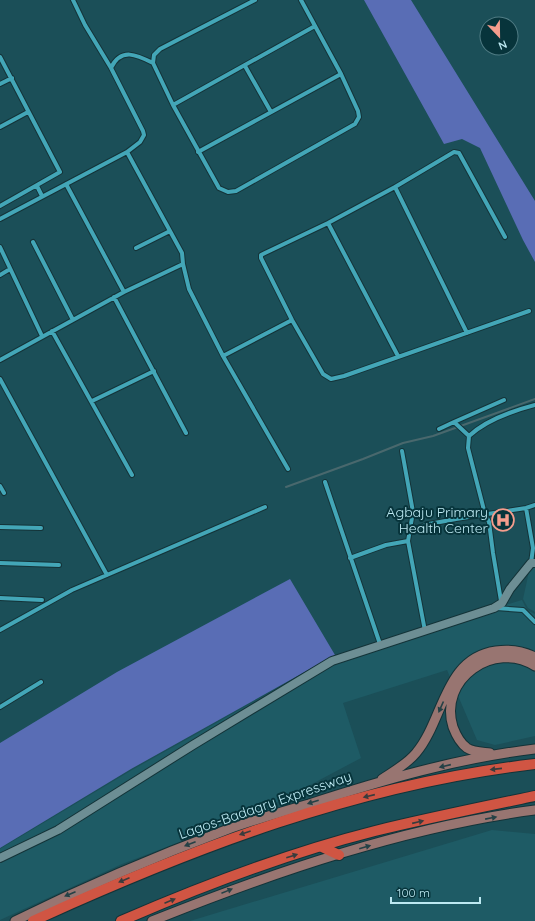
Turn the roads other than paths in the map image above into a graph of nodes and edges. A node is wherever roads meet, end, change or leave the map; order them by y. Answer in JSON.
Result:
{"nodes":[{"id":1,"x":73,"y":0,"type":"edge"},
{"id":2,"x":255,"y":0,"type":"edge"},
{"id":3,"x":301,"y":0,"type":"edge"},
{"id":4,"x":316,"y":26,"type":"junction"},
{"id":5,"x":0,"y":58,"type":"edge"},
{"id":6,"x":153,"y":63,"type":"junction"},
{"id":7,"x":245,"y":66,"type":"junction"},
{"id":8,"x":111,"y":68,"type":"junction"},
{"id":9,"x":341,"y":74,"type":"junction"},
{"id":10,"x":12,"y":78,"type":"junction"},
{"id":11,"x":0,"y":84,"type":"edge"},
{"id":12,"x":173,"y":105,"type":"junction"},
{"id":13,"x":28,"y":112,"type":"junction"},
{"id":14,"x":271,"y":112,"type":"junction"},
{"id":15,"x":0,"y":127,"type":"edge"},
{"id":16,"x":127,"y":152,"type":"junction"},
{"id":17,"x":198,"y":152,"type":"junction"},
{"id":18,"x":66,"y":184,"type":"junction"},
{"id":19,"x":37,"y":186,"type":"junction"},
{"id":20,"x":395,"y":187,"type":"junction"},
{"id":21,"x":42,"y":196,"type":"junction"},
{"id":22,"x":0,"y":206,"type":"edge"},
{"id":23,"x":0,"y":219,"type":"edge"},
{"id":24,"x":328,"y":223,"type":"junction"},
{"id":25,"x":170,"y":231,"type":"junction"},
{"id":26,"x":505,"y":237,"type":"dead end"},
{"id":27,"x":33,"y":242,"type":"dead end"},
{"id":28,"x":0,"y":246,"type":"edge"},
{"id":29,"x":136,"y":248,"type":"dead end"},
{"id":30,"x":184,"y":264,"type":"junction"},
{"id":31,"x":10,"y":269,"type":"junction"},
{"id":32,"x":0,"y":275,"type":"edge"},
{"id":33,"x":124,"y":292,"type":"junction"},
{"id":34,"x":114,"y":297,"type":"junction"},
{"id":35,"x":529,"y":311,"type":"dead end"},
{"id":36,"x":73,"y":320,"type":"junction"},
{"id":37,"x":292,"y":320,"type":"junction"},
{"id":38,"x":52,"y":331,"type":"junction"},
{"id":39,"x":467,"y":333,"type":"junction"},
{"id":40,"x":42,"y":336,"type":"junction"},
{"id":41,"x":223,"y":356,"type":"junction"},
{"id":42,"x":398,"y":356,"type":"junction"},
{"id":43,"x":0,"y":360,"type":"edge"},
{"id":44,"x":154,"y":371,"type":"junction"},
{"id":45,"x":0,"y":379,"type":"edge"},
{"id":46,"x":504,"y":400,"type":"dead end"},
{"id":47,"x":92,"y":401,"type":"junction"},
{"id":48,"x":535,"y":405,"type":"edge"},
{"id":49,"x":456,"y":423,"type":"junction"},
{"id":50,"x":439,"y":428,"type":"dead end"},
{"id":51,"x":186,"y":433,"type":"dead end"},
{"id":52,"x":469,"y":436,"type":"junction"},
{"id":53,"x":402,"y":451,"type":"dead end"},
{"id":54,"x":288,"y":469,"type":"dead end"},
{"id":55,"x":132,"y":474,"type":"dead end"},
{"id":56,"x":325,"y":482,"type":"dead end"},
{"id":57,"x":0,"y":486,"type":"edge"},
{"id":58,"x":4,"y":493,"type":"dead end"},
{"id":59,"x":535,"y":505,"type":"edge"},
{"id":60,"x":265,"y":506,"type":"dead end"},
{"id":61,"x":526,"y":508,"type":"junction"},
{"id":62,"x":485,"y":514,"type":"junction"},
{"id":63,"x":0,"y":527,"type":"edge"},
{"id":64,"x":41,"y":528,"type":"dead end"},
{"id":65,"x":409,"y":531,"type":"junction"},
{"id":66,"x":408,"y":540,"type":"junction"},
{"id":67,"x":534,"y":548,"type":"edge"},
{"id":68,"x":350,"y":558,"type":"junction"},
{"id":69,"x":0,"y":563,"type":"edge"},
{"id":70,"x":533,"y":563,"type":"edge"},
{"id":71,"x":59,"y":565,"type":"dead end"},
{"id":72,"x":107,"y":575,"type":"junction"},
{"id":73,"x":0,"y":598,"type":"edge"},
{"id":74,"x":42,"y":600,"type":"dead end"},
{"id":75,"x":502,"y":603,"type":"junction"},
{"id":76,"x":494,"y":608,"type":"junction"},
{"id":77,"x":535,"y":622,"type":"edge"},
{"id":78,"x":0,"y":630,"type":"edge"},
{"id":79,"x":425,"y":631,"type":"junction"},
{"id":80,"x":380,"y":644,"type":"junction"},
{"id":81,"x":535,"y":657,"type":"edge"},
{"id":82,"x":535,"y":666,"type":"edge"},
{"id":83,"x":41,"y":682,"type":"dead end"},
{"id":84,"x":0,"y":707,"type":"edge"},
{"id":85,"x":535,"y":749,"type":"edge"},
{"id":86,"x":496,"y":754,"type":"junction"},
{"id":87,"x":535,"y":764,"type":"edge"},
{"id":88,"x":377,"y":782,"type":"junction"},
{"id":89,"x":535,"y":796,"type":"edge"},
{"id":90,"x":535,"y":810,"type":"edge"},
{"id":91,"x":520,"y":812,"type":"junction"},
{"id":92,"x":535,"y":817,"type":"edge"},
{"id":93,"x":322,"y":847,"type":"junction"},
{"id":94,"x":339,"y":855,"type":"junction"},
{"id":95,"x":0,"y":858,"type":"edge"},
{"id":96,"x":15,"y":921,"type":"edge"},
{"id":97,"x":34,"y":921,"type":"edge"},
{"id":98,"x":122,"y":921,"type":"edge"},
{"id":99,"x":152,"y":921,"type":"edge"}],
"edges":[{"from":1,"to":8,"type":"street"},
{"from":2,"to":6,"type":"street"},
{"from":3,"to":4,"type":"street"},
{"from":4,"to":7,"type":"street"},
{"from":4,"to":9,"type":"street"},
{"from":5,"to":10,"type":"street"},
{"from":6,"to":8,"type":"street"},
{"from":6,"to":12,"type":"street"},
{"from":7,"to":12,"type":"street"},
{"from":7,"to":14,"type":"street"},
{"from":8,"to":16,"type":"street"},
{"from":9,"to":14,"type":"street"},
{"from":9,"to":17,"type":"street"},
{"from":10,"to":11,"type":"street"},
{"from":10,"to":13,"type":"street"},
{"from":12,"to":17,"type":"street"},
{"from":13,"to":15,"type":"street"},
{"from":13,"to":19,"type":"street"},
{"from":14,"to":17,"type":"street"},
{"from":16,"to":18,"type":"street"},
{"from":16,"to":25,"type":"street"},
{"from":18,"to":21,"type":"street"},
{"from":18,"to":33,"type":"street"},
{"from":19,"to":21,"type":"street"},
{"from":19,"to":22,"type":"street"},
{"from":20,"to":24,"type":"street"},
{"from":20,"to":26,"type":"street"},
{"from":20,"to":39,"type":"street"},
{"from":21,"to":23,"type":"street"},
{"from":24,"to":37,"type":"street"},
{"from":24,"to":42,"type":"street"},
{"from":25,"to":29,"type":"street"},
{"from":25,"to":30,"type":"street"},
{"from":27,"to":36,"type":"street"},
{"from":28,"to":31,"type":"street"},
{"from":30,"to":33,"type":"street"},
{"from":30,"to":41,"type":"street"},
{"from":31,"to":32,"type":"street"},
{"from":31,"to":40,"type":"street"},
{"from":33,"to":34,"type":"street"},
{"from":34,"to":36,"type":"street"},
{"from":34,"to":44,"type":"street"},
{"from":35,"to":39,"type":"street"},
{"from":36,"to":38,"type":"street"},
{"from":37,"to":41,"type":"street"},
{"from":37,"to":42,"type":"street"},
{"from":38,"to":40,"type":"street"},
{"from":38,"to":47,"type":"street"},
{"from":39,"to":42,"type":"street"},
{"from":40,"to":43,"type":"street"},
{"from":41,"to":54,"type":"street"},
{"from":44,"to":47,"type":"street"},
{"from":44,"to":51,"type":"street"},
{"from":45,"to":72,"type":"street"},
{"from":46,"to":49,"type":"street"},
{"from":47,"to":55,"type":"street"},
{"from":48,"to":52,"type":"street"},
{"from":49,"to":50,"type":"street"},
{"from":49,"to":52,"type":"street"},
{"from":52,"to":62,"type":"street"},
{"from":53,"to":65,"type":"street"},
{"from":56,"to":68,"type":"street"},
{"from":57,"to":58,"type":"street"},
{"from":59,"to":61,"type":"street"},
{"from":60,"to":72,"type":"street"},
{"from":61,"to":62,"type":"street"},
{"from":61,"to":67,"type":"street"},
{"from":62,"to":65,"type":"street"},
{"from":62,"to":75,"type":"street"},
{"from":63,"to":64,"type":"street"},
{"from":65,"to":66,"type":"street"},
{"from":66,"to":68,"type":"street"},
{"from":66,"to":79,"type":"street"},
{"from":67,"to":70,"type":"street"},
{"from":68,"to":80,"type":"street"},
{"from":69,"to":71,"type":"street"},
{"from":70,"to":75,"type":"main road"},
{"from":72,"to":78,"type":"street"},
{"from":73,"to":74,"type":"street"},
{"from":75,"to":76,"type":"main road"},
{"from":76,"to":77,"type":"street"},
{"from":76,"to":79,"type":"main road"},
{"from":79,"to":80,"type":"main road"},
{"from":80,"to":95,"type":"main road"},
{"from":81,"to":88,"type":"main road","one_way":true},
{"from":82,"to":86,"type":"main road"},
{"from":83,"to":84,"type":"street"},
{"from":85,"to":86,"type":"main road","name":"Lagos-Badagry Expressway"},
{"from":86,"to":88,"type":"main road","name":"Lagos-Badagry Expressway","one_way":true},
{"from":87,"to":97,"type":"highway","name":"Lagos-Badagry Expressway","one_way":true},
{"from":88,"to":96,"type":"main road","name":"Lagos-Badagry Expressway","one_way":true},
{"from":93,"to":89,"type":"highway","one_way":true},
{"from":90,"to":91,"type":"main road"},
{"from":91,"to":92,"type":"main road"},
{"from":94,"to":91,"type":"main road","one_way":true},
{"from":93,"to":94,"type":"highway"},
{"from":98,"to":93,"type":"highway","one_way":true},
{"from":99,"to":94,"type":"main road","one_way":true}]}
